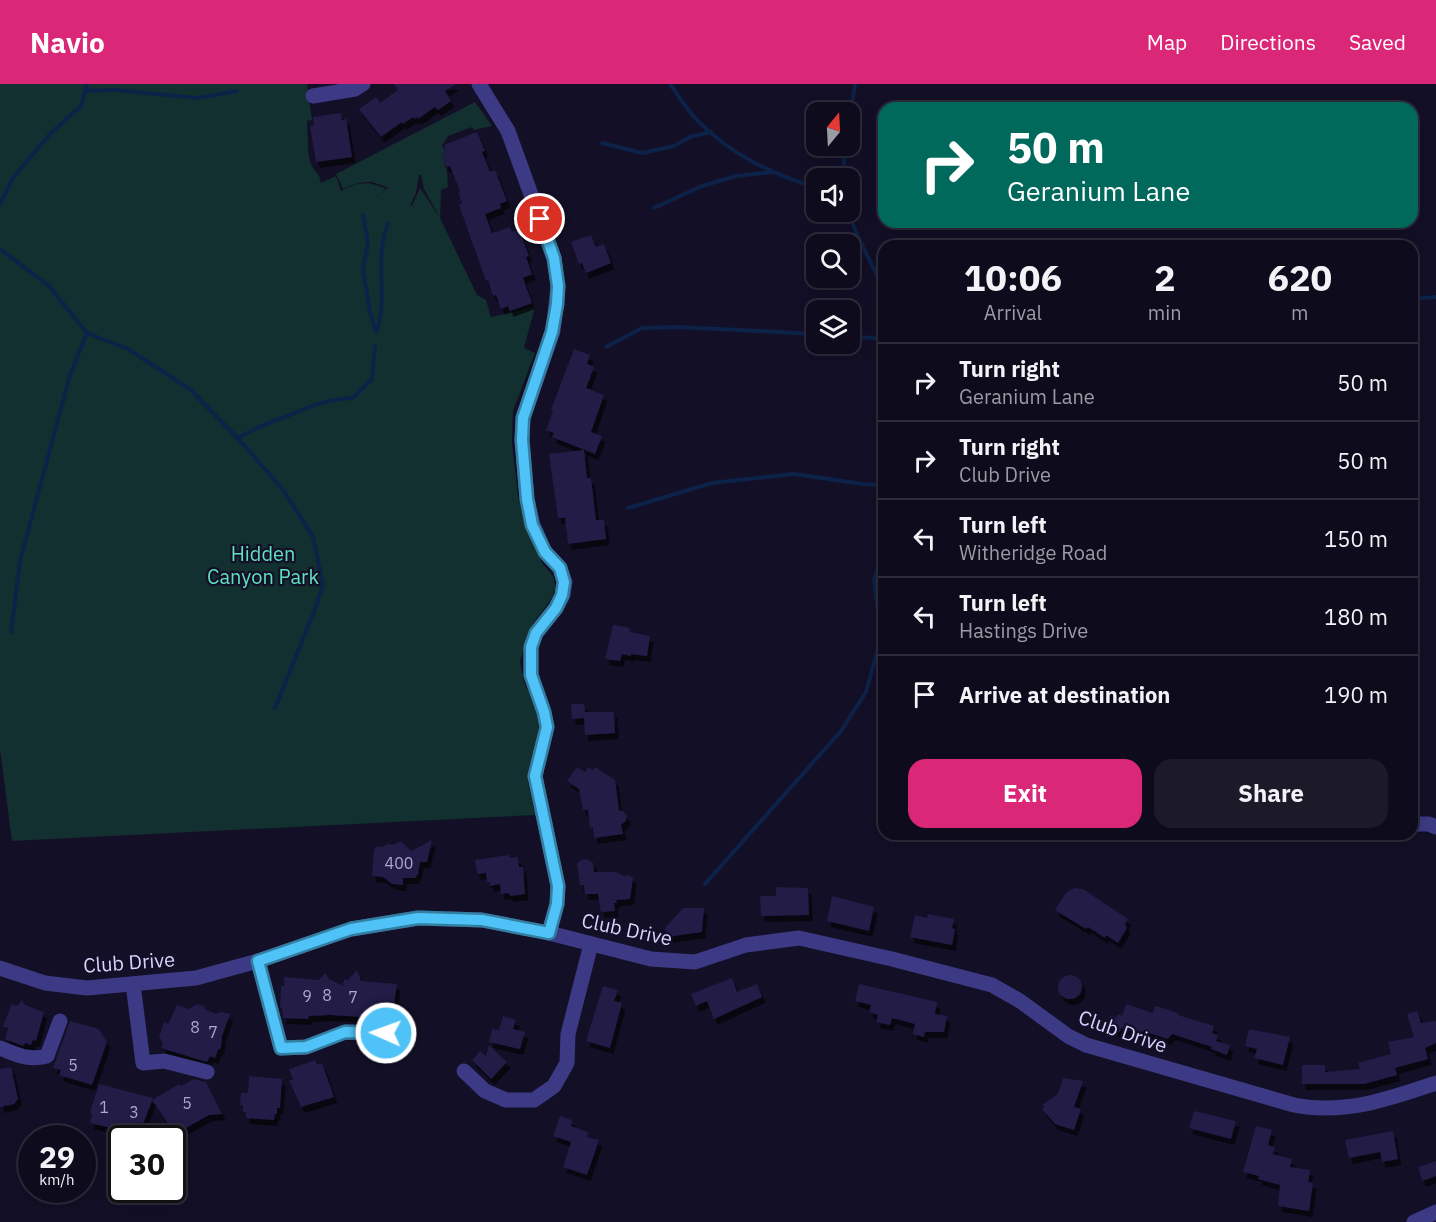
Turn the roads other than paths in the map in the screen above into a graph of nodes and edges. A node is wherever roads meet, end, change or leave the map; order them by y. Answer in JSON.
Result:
{"nodes":[{"id":1,"x":363,"y":84,"type":"edge"},
{"id":2,"x":479,"y":84,"type":"edge"},
{"id":3,"x":313,"y":96,"type":"dead end"},
{"id":4,"x":1418,"y":824,"type":"edge"},
{"id":5,"x":1436,"y":827,"type":"edge"},
{"id":6,"x":549,"y":933,"type":"junction"},
{"id":7,"x":591,"y":944,"type":"junction"},
{"id":8,"x":258,"y":961,"type":"junction"},
{"id":9,"x":0,"y":968,"type":"edge"},
{"id":10,"x":133,"y":984,"type":"junction"},
{"id":11,"x":60,"y":1021,"type":"dead end"},
{"id":12,"x":386,"y":1033,"type":"dead end"},
{"id":13,"x":0,"y":1048,"type":"edge"},
{"id":14,"x":464,"y":1071,"type":"dead end"},
{"id":15,"x":207,"y":1072,"type":"dead end"},
{"id":16,"x":1436,"y":1083,"type":"edge"},
{"id":17,"x":1436,"y":1212,"type":"edge"},
{"id":18,"x":1414,"y":1222,"type":"edge"}],
"edges":[{"from":1,"to":3,"type":"street"},
{"from":2,"to":6,"type":"street"},
{"from":4,"to":5,"type":"street"},
{"from":6,"to":7,"type":"street","name":"Club Drive"},
{"from":6,"to":8,"type":"street","name":"Club Drive"},
{"from":7,"to":14,"type":"street"},
{"from":7,"to":16,"type":"street","name":"Club Drive"},
{"from":8,"to":10,"type":"street","name":"Club Drive"},
{"from":8,"to":12,"type":"street"},
{"from":9,"to":10,"type":"street","name":"Club Drive"},
{"from":10,"to":15,"type":"street"},
{"from":11,"to":13,"type":"street"},
{"from":17,"to":18,"type":"street"}]}
